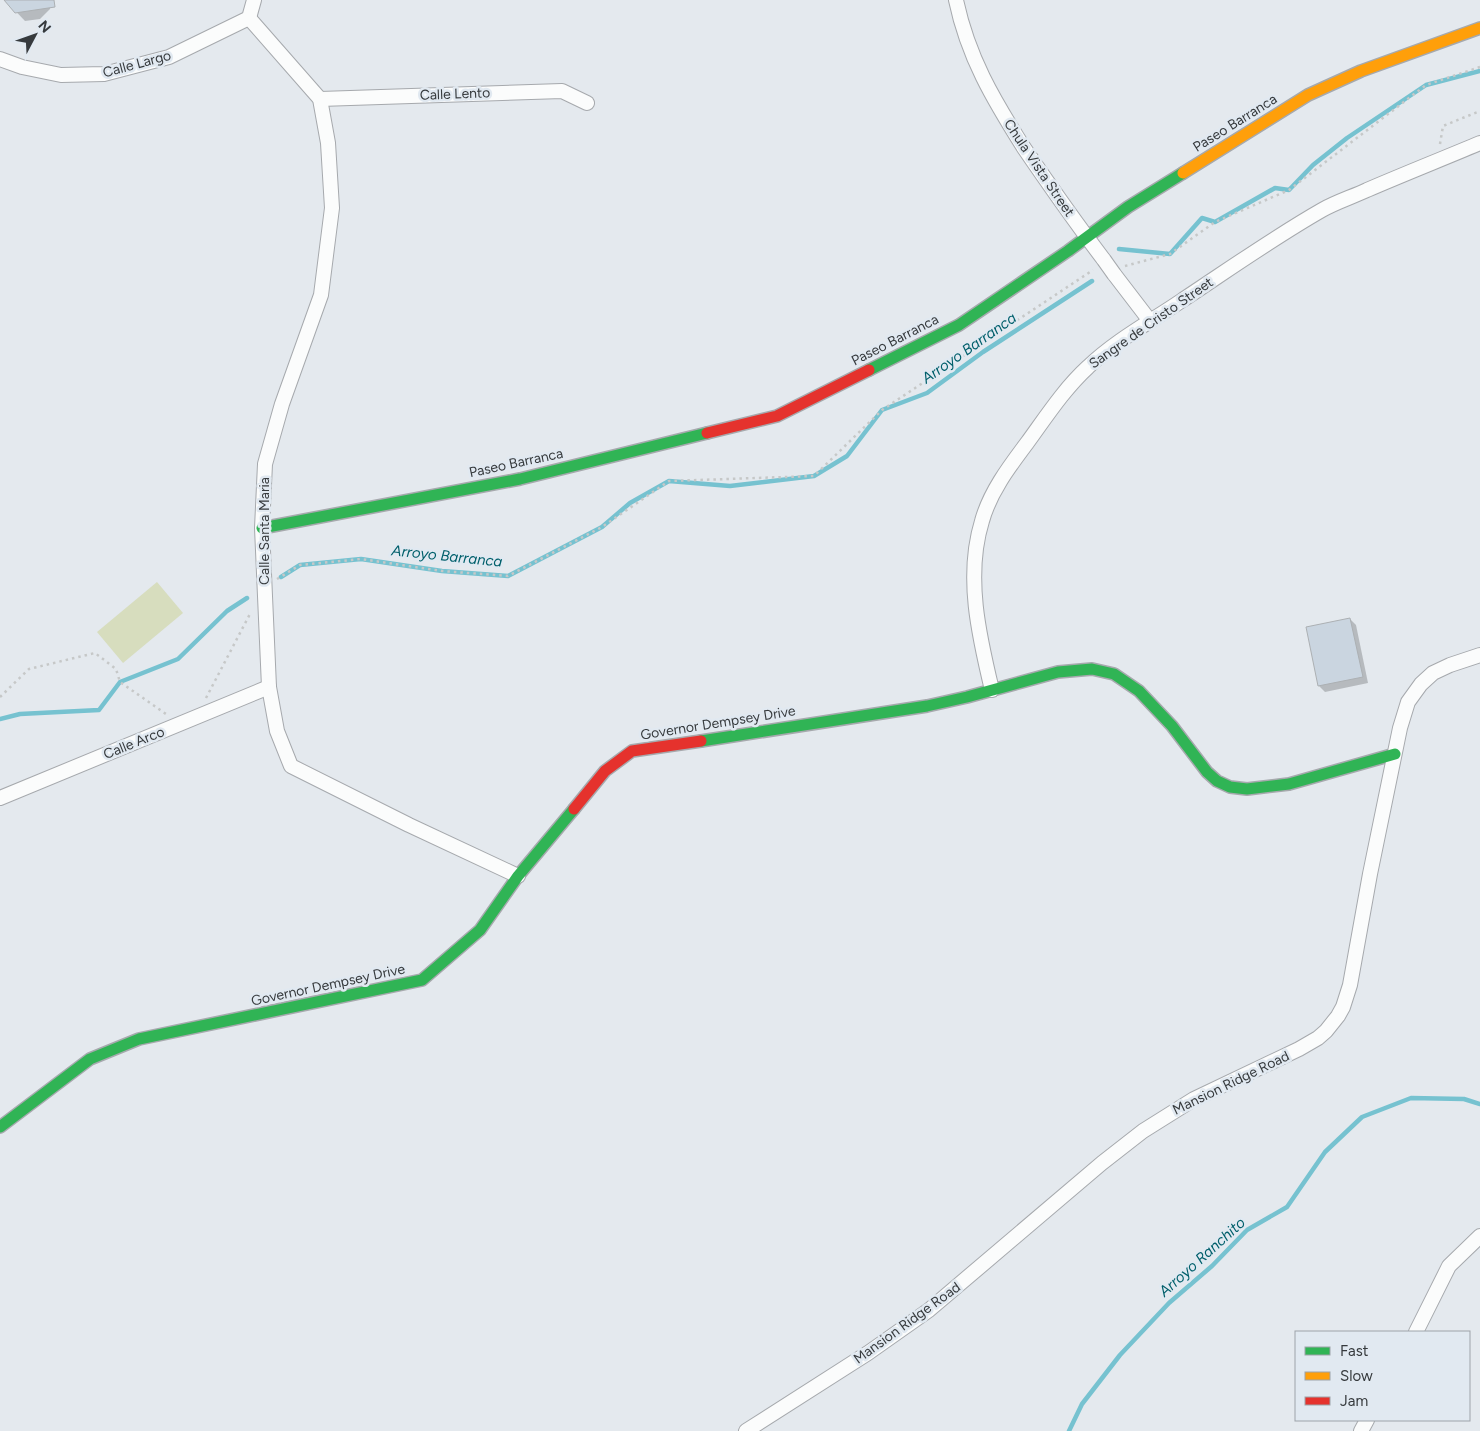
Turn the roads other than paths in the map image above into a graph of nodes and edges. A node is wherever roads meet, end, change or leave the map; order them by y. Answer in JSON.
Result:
{"nodes":[{"id":1,"x":254,"y":0,"type":"edge"},
{"id":2,"x":956,"y":0,"type":"edge"},
{"id":3,"x":249,"y":18,"type":"junction"},
{"id":4,"x":1480,"y":28,"type":"edge"},
{"id":5,"x":0,"y":59,"type":"edge"},
{"id":6,"x":320,"y":98,"type":"junction"},
{"id":7,"x":587,"y":103,"type":"dead end"},
{"id":8,"x":1480,"y":143,"type":"edge"},
{"id":9,"x":1087,"y":237,"type":"junction"},
{"id":10,"x":1150,"y":322,"type":"junction"},
{"id":11,"x":262,"y":528,"type":"junction"},
{"id":12,"x":1480,"y":656,"type":"edge"},
{"id":13,"x":269,"y":687,"type":"junction"},
{"id":14,"x":992,"y":690,"type":"junction"},
{"id":15,"x":1396,"y":754,"type":"junction"},
{"id":16,"x":0,"y":798,"type":"edge"},
{"id":17,"x":518,"y":876,"type":"junction"},
{"id":18,"x":0,"y":1127,"type":"edge"},
{"id":19,"x":1480,"y":1236,"type":"edge"},
{"id":20,"x":1416,"y":1331,"type":"edge"},
{"id":21,"x":746,"y":1431,"type":"edge"}],
"edges":[{"from":1,"to":3,"type":"street"},
{"from":2,"to":9,"type":"street","name":"Chula Vista Street"},
{"from":3,"to":5,"type":"street","name":"Calle Largo"},
{"from":3,"to":6,"type":"street"},
{"from":4,"to":9,"type":"street","name":"Paseo Barranca"},
{"from":6,"to":7,"type":"street","name":"Calle Lento"},
{"from":6,"to":11,"type":"street","name":"Calle Santa Maria"},
{"from":8,"to":10,"type":"street","name":"Sangre de Cristo Street"},
{"from":9,"to":10,"type":"street","name":"Chula Vista Street","bridge":true},
{"from":9,"to":11,"type":"street","name":"Paseo Barranca"},
{"from":10,"to":14,"type":"street","name":"Sangre de Cristo Street"},
{"from":11,"to":13,"type":"street","name":"Calle Santa Maria"},
{"from":12,"to":15,"type":"street","name":"Mansion Ridge Road"},
{"from":13,"to":16,"type":"street","name":"Calle Arco"},
{"from":13,"to":17,"type":"street","name":"Calle Santa Maria"},
{"from":14,"to":15,"type":"street","name":"Governor Dempsey Drive"},
{"from":14,"to":17,"type":"street","name":"Governor Dempsey Drive"},
{"from":15,"to":21,"type":"street","name":"Mansion Ridge Road"},
{"from":17,"to":18,"type":"street","name":"Governor Dempsey Drive"},
{"from":19,"to":20,"type":"street"}]}
